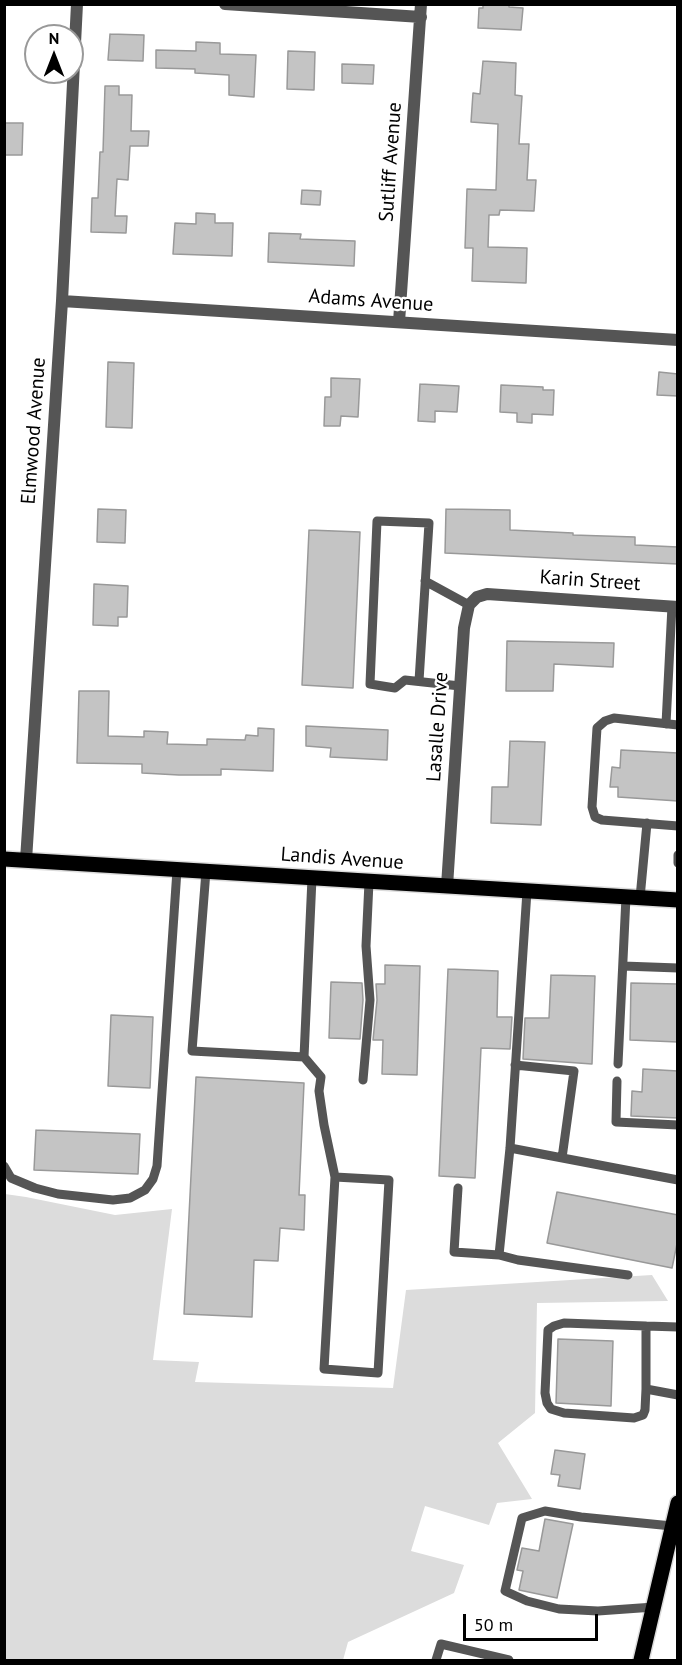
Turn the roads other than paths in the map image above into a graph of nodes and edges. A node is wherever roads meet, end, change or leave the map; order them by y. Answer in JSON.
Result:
{"nodes":[{"id":1,"x":77,"y":4,"type":"edge"},
{"id":2,"x":225,"y":4,"type":"edge"},
{"id":3,"x":421,"y":11,"type":"edge"},
{"id":4,"x":62,"y":301,"type":"junction"},
{"id":5,"x":399,"y":322,"type":"junction"},
{"id":6,"x":678,"y":340,"type":"edge"},
{"id":7,"x":425,"y":581,"type":"junction"},
{"id":8,"x":469,"y":605,"type":"junction"},
{"id":9,"x":675,"y":607,"type":"edge"},
{"id":10,"x":419,"y":681,"type":"junction"},
{"id":11,"x":460,"y":686,"type":"junction"},
{"id":12,"x":666,"y":724,"type":"junction"},
{"id":13,"x":678,"y":725,"type":"edge"},
{"id":14,"x":647,"y":823,"type":"junction"},
{"id":15,"x":678,"y":826,"type":"edge"},
{"id":16,"x":678,"y":855,"type":"edge"},
{"id":17,"x":4,"y":859,"type":"edge"},
{"id":18,"x":26,"y":860,"type":"junction"},
{"id":19,"x":678,"y":863,"type":"edge"},
{"id":20,"x":177,"y":870,"type":"junction"},
{"id":21,"x":206,"y":871,"type":"junction"},
{"id":22,"x":312,"y":878,"type":"junction"},
{"id":23,"x":369,"y":882,"type":"junction"},
{"id":24,"x":447,"y":886,"type":"junction"},
{"id":25,"x":527,"y":891,"type":"junction"},
{"id":26,"x":633,"y":898,"type":"junction"},
{"id":27,"x":678,"y":900,"type":"edge"},
{"id":28,"x":623,"y":966,"type":"junction"},
{"id":29,"x":678,"y":968,"type":"edge"},
{"id":30,"x":304,"y":1057,"type":"junction"},
{"id":31,"x":618,"y":1064,"type":"dead end"},
{"id":32,"x":515,"y":1065,"type":"junction"},
{"id":33,"x":363,"y":1080,"type":"dead end"},
{"id":34,"x":617,"y":1081,"type":"dead end"},
{"id":35,"x":678,"y":1125,"type":"edge"},
{"id":36,"x":510,"y":1148,"type":"junction"},
{"id":37,"x":562,"y":1158,"type":"junction"},
{"id":38,"x":4,"y":1166,"type":"edge"},
{"id":39,"x":335,"y":1177,"type":"junction"},
{"id":40,"x":678,"y":1180,"type":"edge"},
{"id":41,"x":458,"y":1188,"type":"dead end"},
{"id":42,"x":499,"y":1255,"type":"junction"},
{"id":43,"x":628,"y":1275,"type":"dead end"},
{"id":44,"x":646,"y":1326,"type":"junction"},
{"id":45,"x":678,"y":1327,"type":"edge"},
{"id":46,"x":646,"y":1389,"type":"junction"},
{"id":47,"x":678,"y":1395,"type":"edge"},
{"id":48,"x":678,"y":1503,"type":"edge"},
{"id":49,"x":672,"y":1526,"type":"junction"},
{"id":50,"x":654,"y":1607,"type":"junction"},
{"id":51,"x":436,"y":1660,"type":"edge"},
{"id":52,"x":509,"y":1660,"type":"edge"},
{"id":53,"x":641,"y":1660,"type":"edge"}],
"edges":[{"from":1,"to":4,"type":"street","name":"Elmwood Avenue"},
{"from":2,"to":3,"type":"street"},
{"from":3,"to":5,"type":"street","name":"Sutliff Avenue"},
{"from":4,"to":5,"type":"street","name":"Adams Avenue"},
{"from":4,"to":18,"type":"street","name":"Elmwood Avenue"},
{"from":5,"to":6,"type":"street","name":"Adams Avenue"},
{"from":7,"to":8,"type":"lane"},
{"from":7,"to":10,"type":"lane"},
{"from":7,"to":10,"type":"lane"},
{"from":8,"to":9,"type":"street","name":"Karin Street"},
{"from":8,"to":11,"type":"street","name":"Lasalle Drive"},
{"from":9,"to":12,"type":"lane"},
{"from":10,"to":11,"type":"lane"},
{"from":11,"to":24,"type":"street","name":"Lasalle Drive"},
{"from":12,"to":13,"type":"lane"},
{"from":12,"to":14,"type":"lane"},
{"from":14,"to":15,"type":"lane"},
{"from":14,"to":26,"type":"lane"},
{"from":16,"to":19,"type":"lane"},
{"from":17,"to":18,"type":"main road","name":"Landis Avenue"},
{"from":18,"to":20,"type":"main road","name":"Landis Avenue"},
{"from":20,"to":21,"type":"main road","name":"Landis Avenue"},
{"from":20,"to":38,"type":"lane"},
{"from":21,"to":22,"type":"main road","name":"Landis Avenue"},
{"from":21,"to":30,"type":"lane"},
{"from":22,"to":23,"type":"main road","name":"Landis Avenue"},
{"from":22,"to":30,"type":"lane"},
{"from":23,"to":24,"type":"main road","name":"Landis Avenue"},
{"from":23,"to":33,"type":"lane"},
{"from":24,"to":25,"type":"main road","name":"Landis Avenue"},
{"from":25,"to":26,"type":"main road","name":"Landis Avenue"},
{"from":25,"to":32,"type":"lane"},
{"from":26,"to":27,"type":"main road","name":"Landis Avenue"},
{"from":26,"to":28,"type":"lane"},
{"from":28,"to":29,"type":"lane"},
{"from":28,"to":31,"type":"lane"},
{"from":30,"to":39,"type":"lane"},
{"from":32,"to":36,"type":"lane"},
{"from":32,"to":37,"type":"lane"},
{"from":34,"to":35,"type":"lane"},
{"from":36,"to":37,"type":"lane"},
{"from":36,"to":42,"type":"lane"},
{"from":37,"to":40,"type":"lane"},
{"from":39,"to":39,"type":"lane"},
{"from":41,"to":42,"type":"lane"},
{"from":42,"to":43,"type":"lane"},
{"from":44,"to":45,"type":"lane"},
{"from":44,"to":46,"type":"lane"},
{"from":44,"to":46,"type":"lane"},
{"from":46,"to":47,"type":"lane"},
{"from":48,"to":49,"type":"main road"},
{"from":49,"to":50,"type":"main road"},
{"from":49,"to":50,"type":"lane"},
{"from":50,"to":53,"type":"main road"},
{"from":51,"to":52,"type":"lane"}]}
